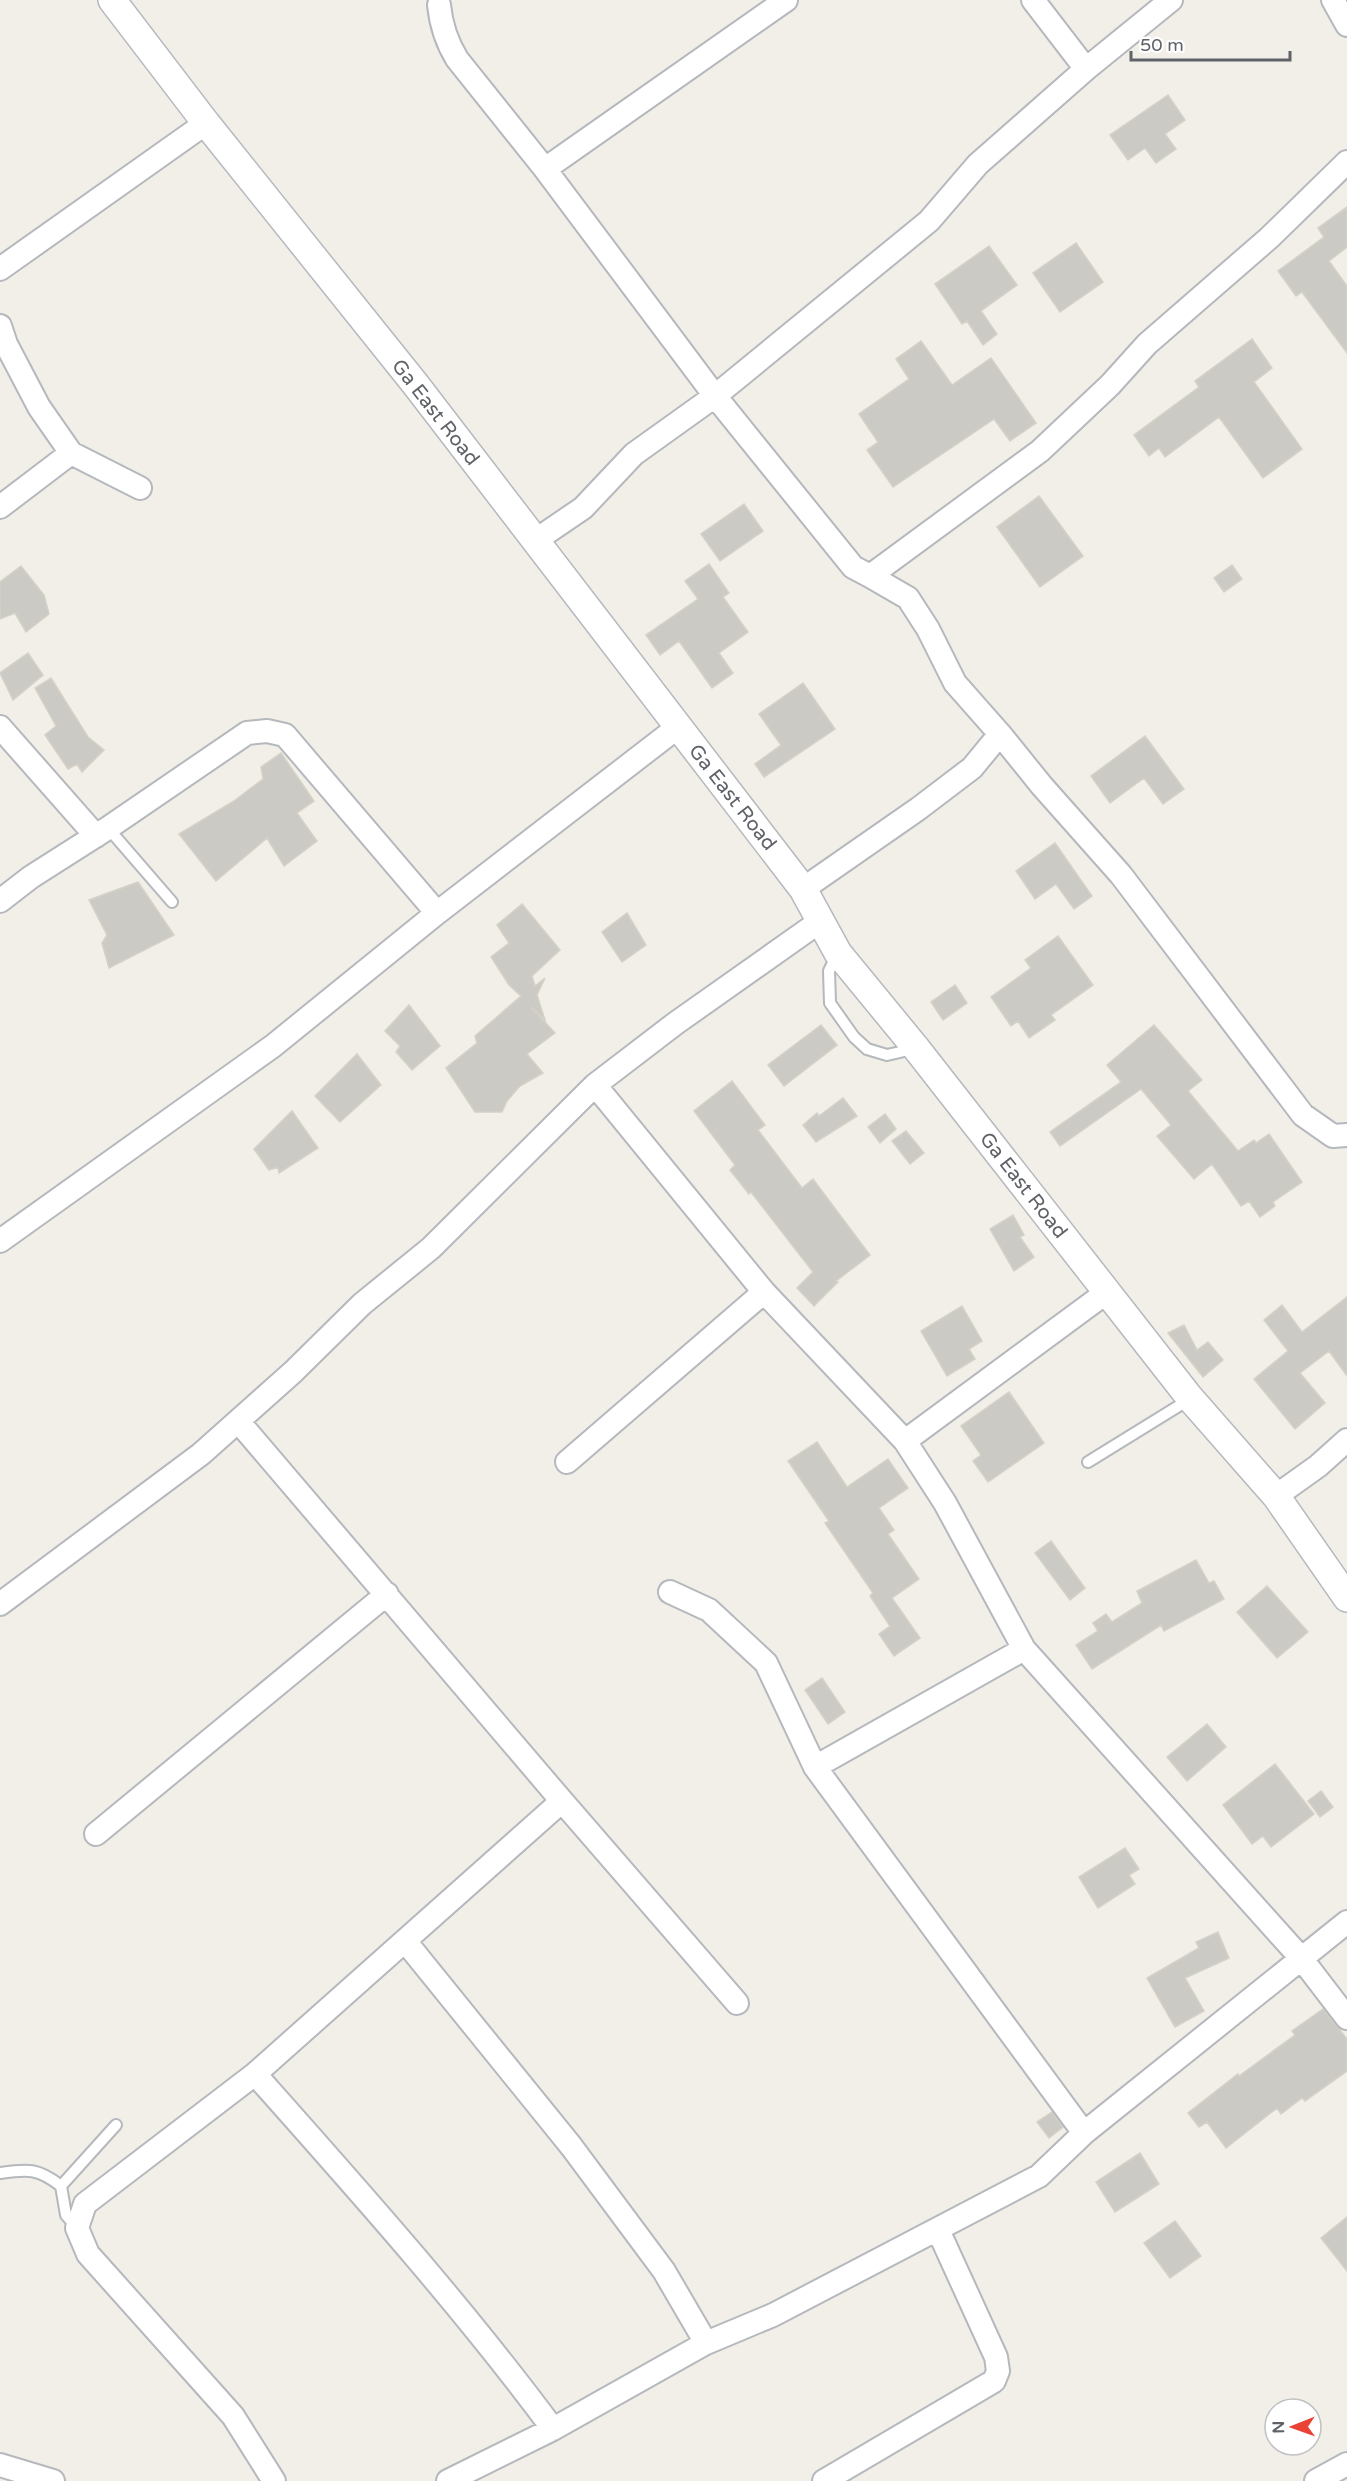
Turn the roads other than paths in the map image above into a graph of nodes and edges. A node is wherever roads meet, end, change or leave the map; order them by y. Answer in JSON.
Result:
{"nodes":[{"id":1,"x":112,"y":0,"type":"edge"},
{"id":2,"x":786,"y":0,"type":"edge"},
{"id":3,"x":1033,"y":0,"type":"edge"},
{"id":4,"x":1171,"y":0,"type":"edge"},
{"id":5,"x":1333,"y":0,"type":"edge"},
{"id":6,"x":440,"y":2,"type":"edge"},
{"id":7,"x":1347,"y":25,"type":"edge"},
{"id":8,"x":1086,"y":69,"type":"junction"},
{"id":9,"x":206,"y":123,"type":"junction"},
{"id":10,"x":1347,"y":162,"type":"edge"},
{"id":11,"x":545,"y":169,"type":"junction"},
{"id":12,"x":0,"y":269,"type":"edge"},
{"id":13,"x":0,"y":326,"type":"edge"},
{"id":14,"x":715,"y":396,"type":"junction"},
{"id":15,"x":70,"y":453,"type":"junction"},
{"id":16,"x":140,"y":488,"type":"dead end"},
{"id":17,"x":0,"y":507,"type":"edge"},
{"id":18,"x":536,"y":540,"type":"junction"},
{"id":19,"x":870,"y":576,"type":"junction"},
{"id":20,"x":0,"y":727,"type":"edge"},
{"id":21,"x":678,"y":727,"type":"junction"},
{"id":22,"x":1000,"y":734,"type":"junction"},
{"id":23,"x":102,"y":832,"type":"junction"},
{"id":24,"x":803,"y":889,"type":"junction"},
{"id":25,"x":0,"y":901,"type":"edge"},
{"id":26,"x":172,"y":902,"type":"dead end"},
{"id":27,"x":437,"y":914,"type":"junction"},
{"id":28,"x":819,"y":922,"type":"junction"},
{"id":29,"x":838,"y":953,"type":"junction"},
{"id":30,"x":916,"y":1048,"type":"junction"},
{"id":31,"x":595,"y":1085,"type":"junction"},
{"id":32,"x":1347,"y":1135,"type":"edge"},
{"id":33,"x":0,"y":1241,"type":"edge"},
{"id":34,"x":764,"y":1292,"type":"junction"},
{"id":35,"x":1107,"y":1292,"type":"junction"},
{"id":36,"x":1190,"y":1398,"type":"junction"},
{"id":37,"x":238,"y":1421,"type":"junction"},
{"id":38,"x":1347,"y":1440,"type":"edge"},
{"id":39,"x":905,"y":1441,"type":"junction"},
{"id":40,"x":567,"y":1462,"type":"dead end"},
{"id":41,"x":1088,"y":1462,"type":"dead end"},
{"id":42,"x":1276,"y":1496,"type":"junction"},
{"id":43,"x":670,"y":1592,"type":"dead end"},
{"id":44,"x":387,"y":1594,"type":"junction"},
{"id":45,"x":1347,"y":1598,"type":"edge"},
{"id":46,"x":0,"y":1604,"type":"edge"},
{"id":47,"x":1024,"y":1649,"type":"junction"},
{"id":48,"x":814,"y":1767,"type":"junction"},
{"id":49,"x":562,"y":1801,"type":"junction"},
{"id":50,"x":96,"y":1834,"type":"dead end"},
{"id":51,"x":1347,"y":1922,"type":"edge"},
{"id":52,"x":405,"y":1941,"type":"junction"},
{"id":53,"x":1301,"y":1958,"type":"junction"},
{"id":54,"x":737,"y":2003,"type":"dead end"},
{"id":55,"x":1347,"y":2018,"type":"edge"},
{"id":56,"x":255,"y":2074,"type":"junction"},
{"id":57,"x":116,"y":2125,"type":"dead end"},
{"id":58,"x":1084,"y":2133,"type":"junction"},
{"id":59,"x":0,"y":2173,"type":"edge"},
{"id":60,"x":61,"y":2186,"type":"junction"},
{"id":61,"x":77,"y":2228,"type":"junction"},
{"id":62,"x":938,"y":2230,"type":"junction"},
{"id":63,"x":706,"y":2343,"type":"junction"},
{"id":64,"x":553,"y":2428,"type":"junction"},
{"id":65,"x":1347,"y":2464,"type":"edge"},
{"id":66,"x":0,"y":2465,"type":"edge"},
{"id":67,"x":53,"y":2481,"type":"edge"},
{"id":68,"x":274,"y":2481,"type":"edge"},
{"id":69,"x":448,"y":2481,"type":"edge"},
{"id":70,"x":824,"y":2481,"type":"edge"},
{"id":71,"x":1316,"y":2481,"type":"edge"}],
"edges":[{"from":1,"to":9,"type":"street","name":"Ga East Road"},
{"from":2,"to":11,"type":"street"},
{"from":3,"to":8,"type":"street"},
{"from":4,"to":8,"type":"street"},
{"from":5,"to":7,"type":"street"},
{"from":6,"to":11,"type":"street"},
{"from":8,"to":14,"type":"street"},
{"from":9,"to":12,"type":"street"},
{"from":9,"to":18,"type":"street","name":"Ga East Road"},
{"from":10,"to":19,"type":"street"},
{"from":11,"to":14,"type":"street"},
{"from":13,"to":15,"type":"street"},
{"from":14,"to":18,"type":"street"},
{"from":14,"to":19,"type":"street"},
{"from":15,"to":16,"type":"street"},
{"from":15,"to":17,"type":"street"},
{"from":18,"to":21,"type":"street","name":"Ga East Road"},
{"from":19,"to":22,"type":"street"},
{"from":20,"to":23,"type":"street"},
{"from":21,"to":24,"type":"street","name":"Ga East Road"},
{"from":21,"to":27,"type":"street"},
{"from":22,"to":24,"type":"street"},
{"from":22,"to":32,"type":"street"},
{"from":23,"to":25,"type":"street"},
{"from":23,"to":26,"type":"lane"},
{"from":23,"to":27,"type":"street"},
{"from":24,"to":28,"type":"street","name":"Ga East Road"},
{"from":27,"to":33,"type":"street"},
{"from":28,"to":29,"type":"street","name":"Ga East Road"},
{"from":28,"to":31,"type":"street"},
{"from":29,"to":30,"type":"street","name":"Ga East Road"},
{"from":29,"to":30,"type":"lane"},
{"from":30,"to":35,"type":"street","name":"Ga East Road"},
{"from":31,"to":34,"type":"street"},
{"from":31,"to":37,"type":"street"},
{"from":34,"to":39,"type":"street"},
{"from":34,"to":40,"type":"street"},
{"from":35,"to":36,"type":"street","name":"Ga East Road"},
{"from":35,"to":39,"type":"street"},
{"from":36,"to":41,"type":"lane"},
{"from":36,"to":42,"type":"street","name":"Ga East Road"},
{"from":37,"to":44,"type":"street"},
{"from":37,"to":46,"type":"street"},
{"from":38,"to":42,"type":"street"},
{"from":39,"to":47,"type":"street"},
{"from":42,"to":45,"type":"street","name":"Ga East Road"},
{"from":43,"to":48,"type":"street"},
{"from":44,"to":49,"type":"street"},
{"from":44,"to":50,"type":"street"},
{"from":47,"to":48,"type":"street"},
{"from":47,"to":53,"type":"street"},
{"from":48,"to":58,"type":"street"},
{"from":49,"to":52,"type":"street"},
{"from":49,"to":54,"type":"street"},
{"from":51,"to":53,"type":"street"},
{"from":52,"to":56,"type":"street"},
{"from":52,"to":63,"type":"street"},
{"from":53,"to":55,"type":"street"},
{"from":53,"to":58,"type":"street"},
{"from":56,"to":61,"type":"street"},
{"from":56,"to":64,"type":"street"},
{"from":57,"to":60,"type":"lane"},
{"from":58,"to":62,"type":"street"},
{"from":59,"to":60,"type":"lane"},
{"from":60,"to":61,"type":"lane"},
{"from":61,"to":68,"type":"street"},
{"from":62,"to":63,"type":"street"},
{"from":62,"to":70,"type":"street"},
{"from":63,"to":64,"type":"street"},
{"from":64,"to":69,"type":"street"},
{"from":65,"to":71,"type":"street"},
{"from":66,"to":67,"type":"street"}]}
